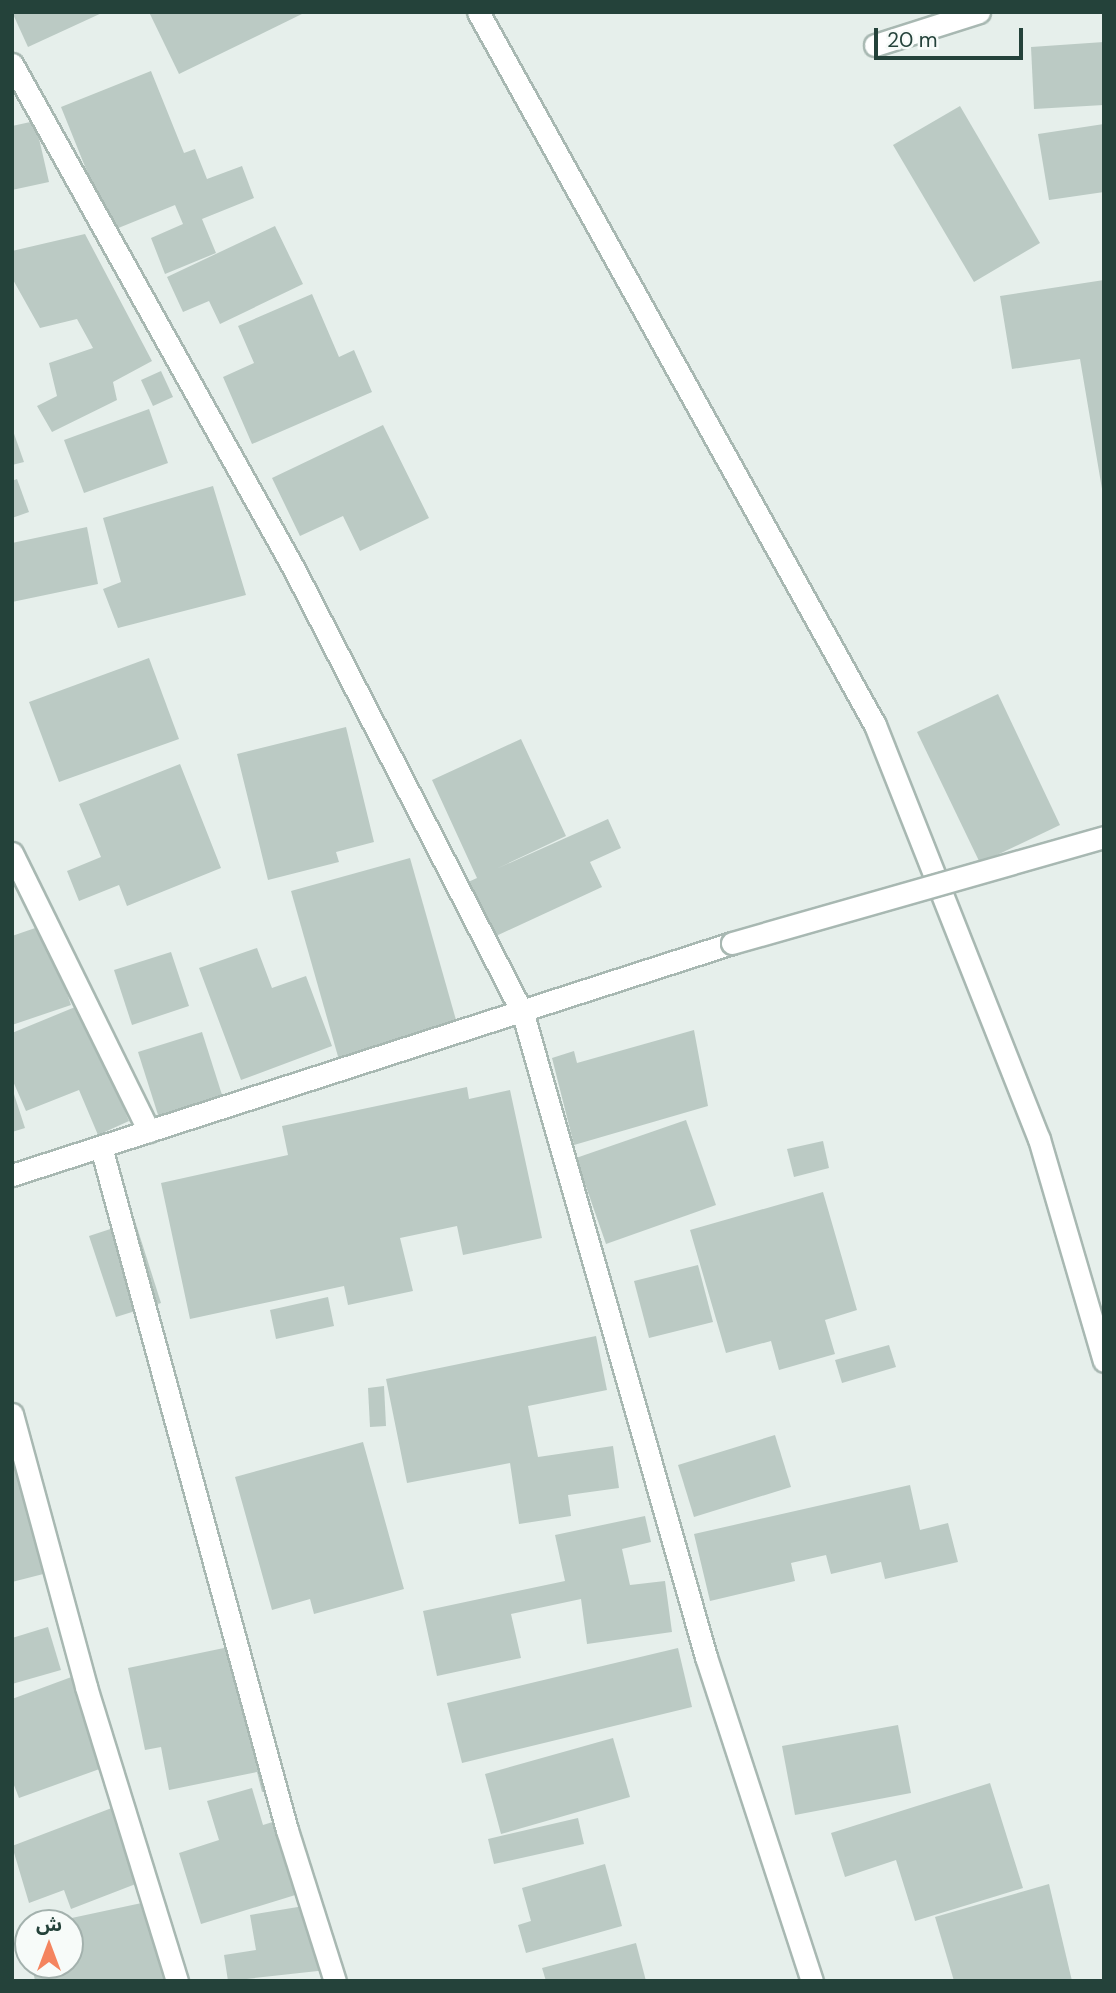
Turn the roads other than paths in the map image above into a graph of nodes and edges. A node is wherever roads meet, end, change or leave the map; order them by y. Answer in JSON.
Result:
{"nodes":[{"id":1,"x":478,"y":12,"type":"edge"},
{"id":2,"x":979,"y":12,"type":"edge"},
{"id":3,"x":875,"y":45,"type":"dead end"},
{"id":4,"x":12,"y":64,"type":"edge"},
{"id":5,"x":1104,"y":837,"type":"edge"},
{"id":6,"x":12,"y":853,"type":"edge"},
{"id":7,"x":523,"y":1014,"type":"junction"},
{"id":8,"x":149,"y":1131,"type":"junction"},
{"id":9,"x":101,"y":1147,"type":"junction"},
{"id":10,"x":12,"y":1175,"type":"edge"},
{"id":11,"x":1104,"y":1361,"type":"edge"},
{"id":12,"x":12,"y":1414,"type":"edge"},
{"id":13,"x":177,"y":1981,"type":"edge"},
{"id":14,"x":335,"y":1981,"type":"edge"},
{"id":15,"x":812,"y":1981,"type":"edge"}],
"edges":[{"from":1,"to":11,"type":"street"},
{"from":2,"to":3,"type":"street"},
{"from":4,"to":7,"type":"street"},
{"from":5,"to":7,"type":"street","bridge":true},
{"from":6,"to":8,"type":"street"},
{"from":7,"to":8,"type":"street"},
{"from":7,"to":15,"type":"street"},
{"from":8,"to":9,"type":"street"},
{"from":9,"to":10,"type":"street"},
{"from":9,"to":14,"type":"street"},
{"from":12,"to":13,"type":"street"}]}
